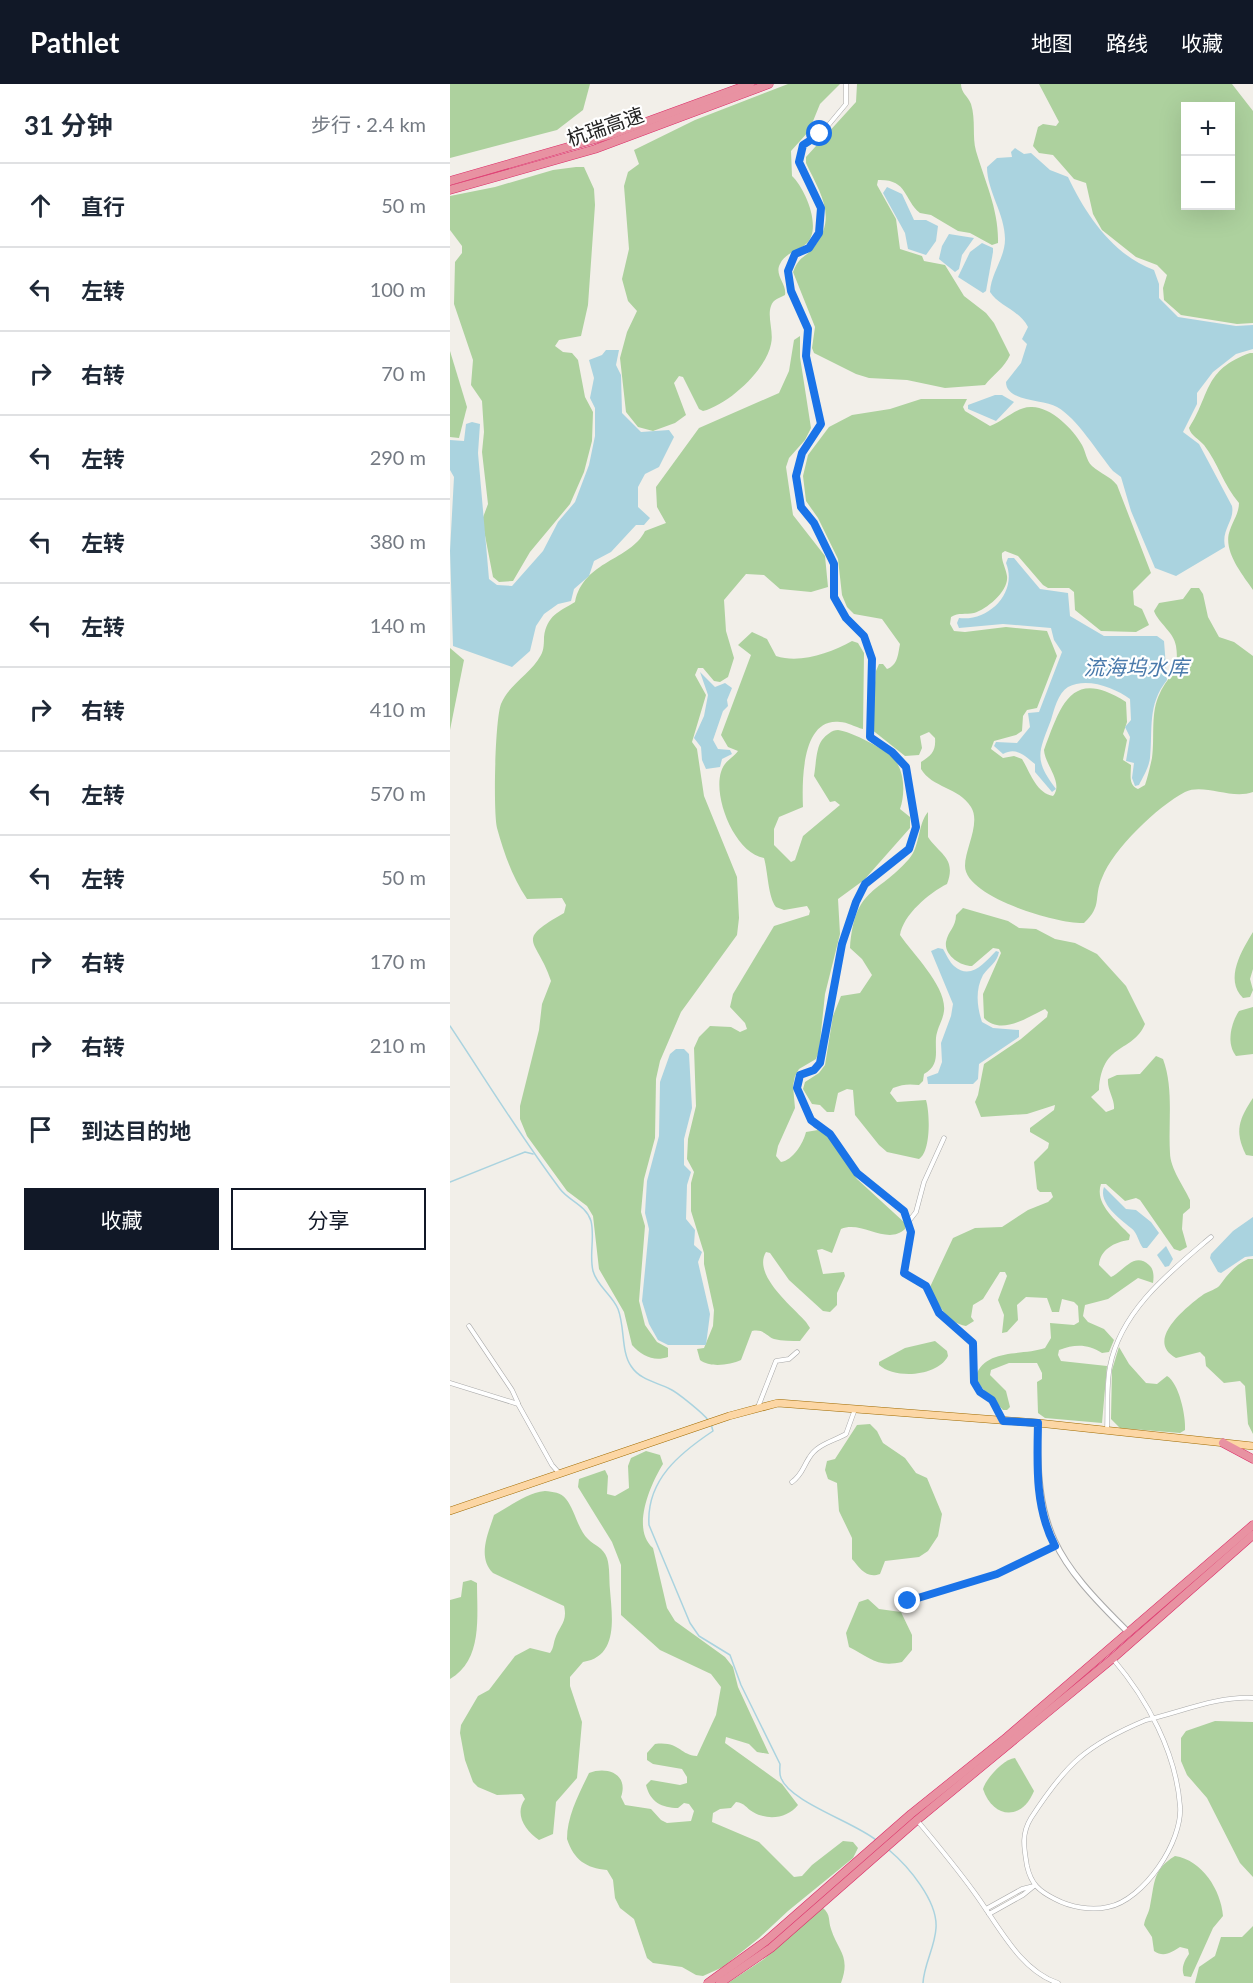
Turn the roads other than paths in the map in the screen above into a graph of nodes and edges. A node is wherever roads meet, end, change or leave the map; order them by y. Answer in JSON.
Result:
{"nodes":[{"id":1,"x":750,"y":84,"type":"edge"},
{"id":2,"x":769,"y":84,"type":"edge"},
{"id":3,"x":846,"y":84,"type":"edge"},
{"id":4,"x":450,"y":181,"type":"edge"},
{"id":5,"x":450,"y":190,"type":"edge"},
{"id":6,"x":944,"y":1138,"type":"dead end"},
{"id":7,"x":909,"y":1221,"type":"junction"},
{"id":8,"x":1211,"y":1237,"type":"dead end"},
{"id":9,"x":469,"y":1326,"type":"dead end"},
{"id":10,"x":797,"y":1352,"type":"dead end"},
{"id":11,"x":450,"y":1383,"type":"edge"},
{"id":12,"x":518,"y":1404,"type":"junction"},
{"id":13,"x":758,"y":1407,"type":"junction"},
{"id":14,"x":855,"y":1408,"type":"junction"},
{"id":15,"x":1003,"y":1421,"type":"junction"},
{"id":16,"x":1038,"y":1423,"type":"junction"},
{"id":17,"x":1107,"y":1431,"type":"junction"},
{"id":18,"x":1223,"y":1443,"type":"junction"},
{"id":19,"x":1253,"y":1446,"type":"edge"},
{"id":20,"x":1253,"y":1459,"type":"edge"},
{"id":21,"x":560,"y":1473,"type":"junction"},
{"id":22,"x":792,"y":1482,"type":"dead end"},
{"id":23,"x":450,"y":1511,"type":"edge"},
{"id":24,"x":1253,"y":1525,"type":"edge"},
{"id":25,"x":1253,"y":1535,"type":"edge"},
{"id":26,"x":1055,"y":1546,"type":"junction"},
{"id":27,"x":908,"y":1601,"type":"dead end"},
{"id":28,"x":1129,"y":1633,"type":"junction"},
{"id":29,"x":1112,"y":1659,"type":"junction"},
{"id":30,"x":1253,"y":1698,"type":"edge"},
{"id":31,"x":1152,"y":1718,"type":"junction"},
{"id":32,"x":914,"y":1817,"type":"junction"},
{"id":33,"x":1034,"y":1886,"type":"junction"},
{"id":34,"x":988,"y":1912,"type":"junction"},
{"id":35,"x":708,"y":1983,"type":"edge"},
{"id":36,"x":720,"y":1983,"type":"edge"},
{"id":37,"x":1058,"y":1983,"type":"edge"}],
"edges":[{"from":1,"to":4,"type":"highway","name":"杭瑞高速"},
{"from":2,"to":5,"type":"highway","name":"杭瑞高速"},
{"from":3,"to":7,"type":"street"},
{"from":6,"to":7,"type":"street"},
{"from":7,"to":15,"type":"street"},
{"from":8,"to":17,"type":"street"},
{"from":9,"to":12,"type":"street"},
{"from":10,"to":13,"type":"street"},
{"from":11,"to":12,"type":"street"},
{"from":12,"to":21,"type":"street"},
{"from":13,"to":14,"type":"main road"},
{"from":13,"to":21,"type":"main road"},
{"from":14,"to":15,"type":"main road"},
{"from":14,"to":22,"type":"street"},
{"from":15,"to":16,"type":"main road"},
{"from":16,"to":17,"type":"main road"},
{"from":16,"to":26,"type":"street"},
{"from":17,"to":18,"type":"main road"},
{"from":18,"to":19,"type":"main road"},
{"from":18,"to":20,"type":"highway"},
{"from":21,"to":23,"type":"main road"},
{"from":24,"to":28,"type":"highway"},
{"from":25,"to":29,"type":"highway"},
{"from":26,"to":27,"type":"street"},
{"from":26,"to":28,"type":"street"},
{"from":28,"to":32,"type":"highway"},
{"from":29,"to":31,"type":"street"},
{"from":29,"to":32,"type":"highway"},
{"from":30,"to":31,"type":"street"},
{"from":31,"to":33,"type":"street"},
{"from":31,"to":33,"type":"street"},
{"from":32,"to":34,"type":"street"},
{"from":32,"to":35,"type":"highway"},
{"from":32,"to":36,"type":"highway"},
{"from":33,"to":34,"type":"street"},
{"from":34,"to":37,"type":"street"}]}
